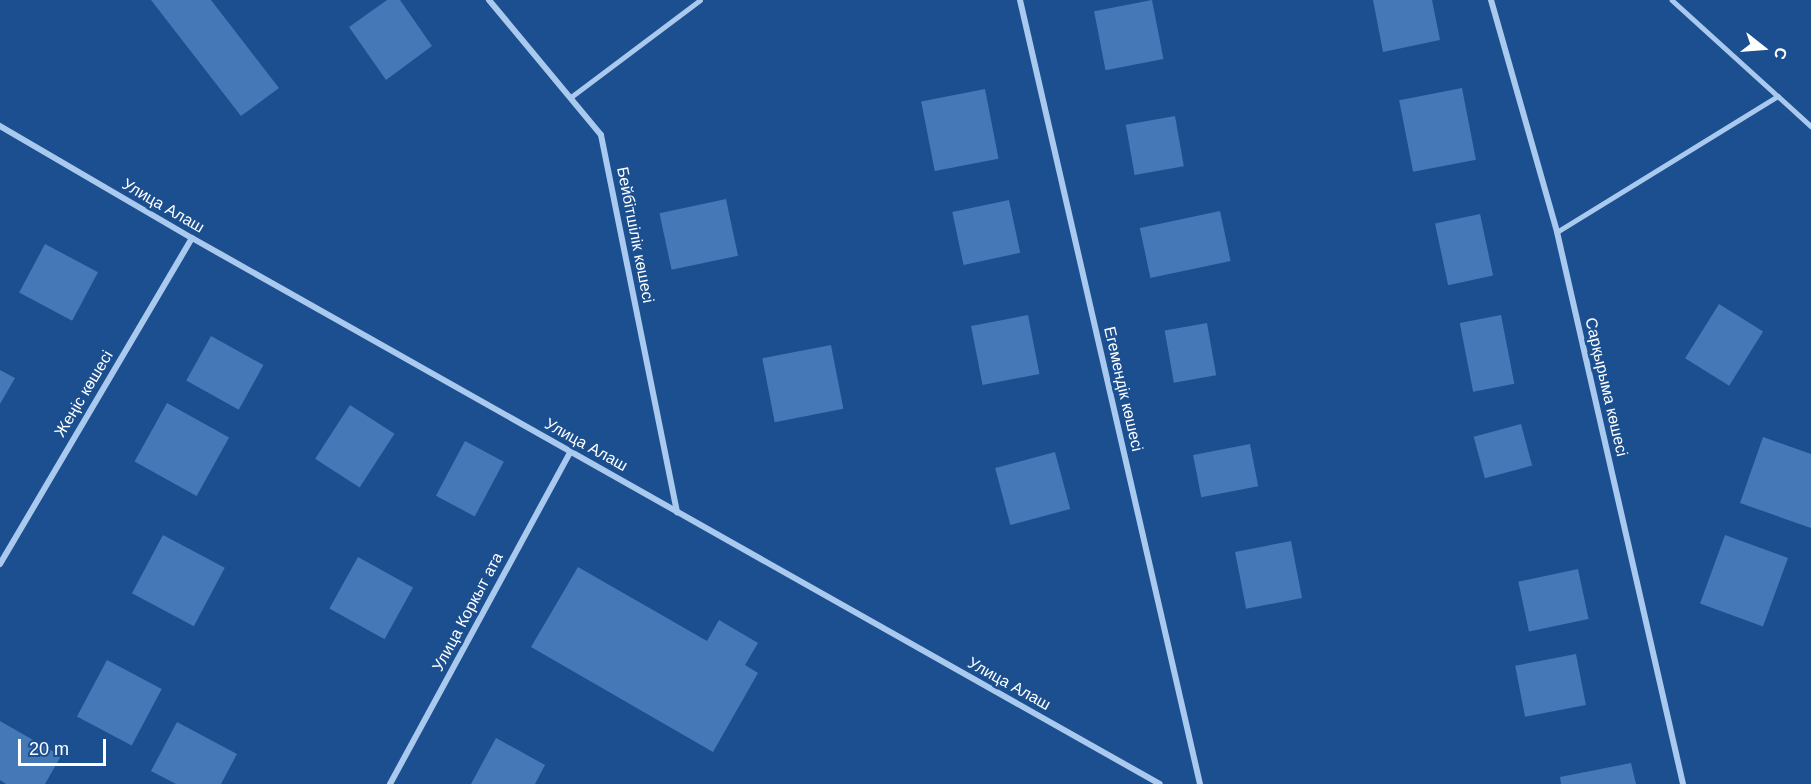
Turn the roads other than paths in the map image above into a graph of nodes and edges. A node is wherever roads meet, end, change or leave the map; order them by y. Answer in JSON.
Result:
{"nodes":[{"id":1,"x":489,"y":0,"type":"edge"},
{"id":2,"x":700,"y":0,"type":"edge"},
{"id":3,"x":1020,"y":0,"type":"edge"},
{"id":4,"x":1491,"y":0,"type":"edge"},
{"id":5,"x":1672,"y":0,"type":"edge"},
{"id":6,"x":1779,"y":96,"type":"junction"},
{"id":7,"x":571,"y":97,"type":"junction"},
{"id":8,"x":0,"y":126,"type":"edge"},
{"id":9,"x":1811,"y":126,"type":"edge"},
{"id":10,"x":1557,"y":232,"type":"junction"},
{"id":11,"x":192,"y":238,"type":"junction"},
{"id":12,"x":570,"y":452,"type":"junction"},
{"id":13,"x":677,"y":512,"type":"junction"},
{"id":14,"x":0,"y":564,"type":"edge"},
{"id":15,"x":390,"y":784,"type":"edge"},
{"id":16,"x":1160,"y":784,"type":"edge"},
{"id":17,"x":1200,"y":784,"type":"edge"},
{"id":18,"x":1683,"y":784,"type":"edge"}],
"edges":[{"from":1,"to":7,"type":"street","name":"Бейбітшілік көшесі"},
{"from":2,"to":7,"type":"lane"},
{"from":3,"to":17,"type":"street","name":"Егемендік көшесі"},
{"from":4,"to":10,"type":"street","name":"Сарқырыма көшесі"},
{"from":5,"to":6,"type":"lane"},
{"from":6,"to":9,"type":"lane"},
{"from":6,"to":10,"type":"lane"},
{"from":7,"to":13,"type":"street","name":"Бейбітшілік көшесі"},
{"from":8,"to":11,"type":"street","name":"Улица Алаш"},
{"from":10,"to":18,"type":"street","name":"Сарқырыма көшесі"},
{"from":11,"to":12,"type":"street","name":"Улица Алаш"},
{"from":11,"to":14,"type":"street","name":"Жеңіс көшесі"},
{"from":12,"to":13,"type":"street","name":"Улица Алаш"},
{"from":12,"to":15,"type":"street","name":"Улица Коркыт ата"},
{"from":13,"to":16,"type":"street","name":"Улица Алаш"}]}
